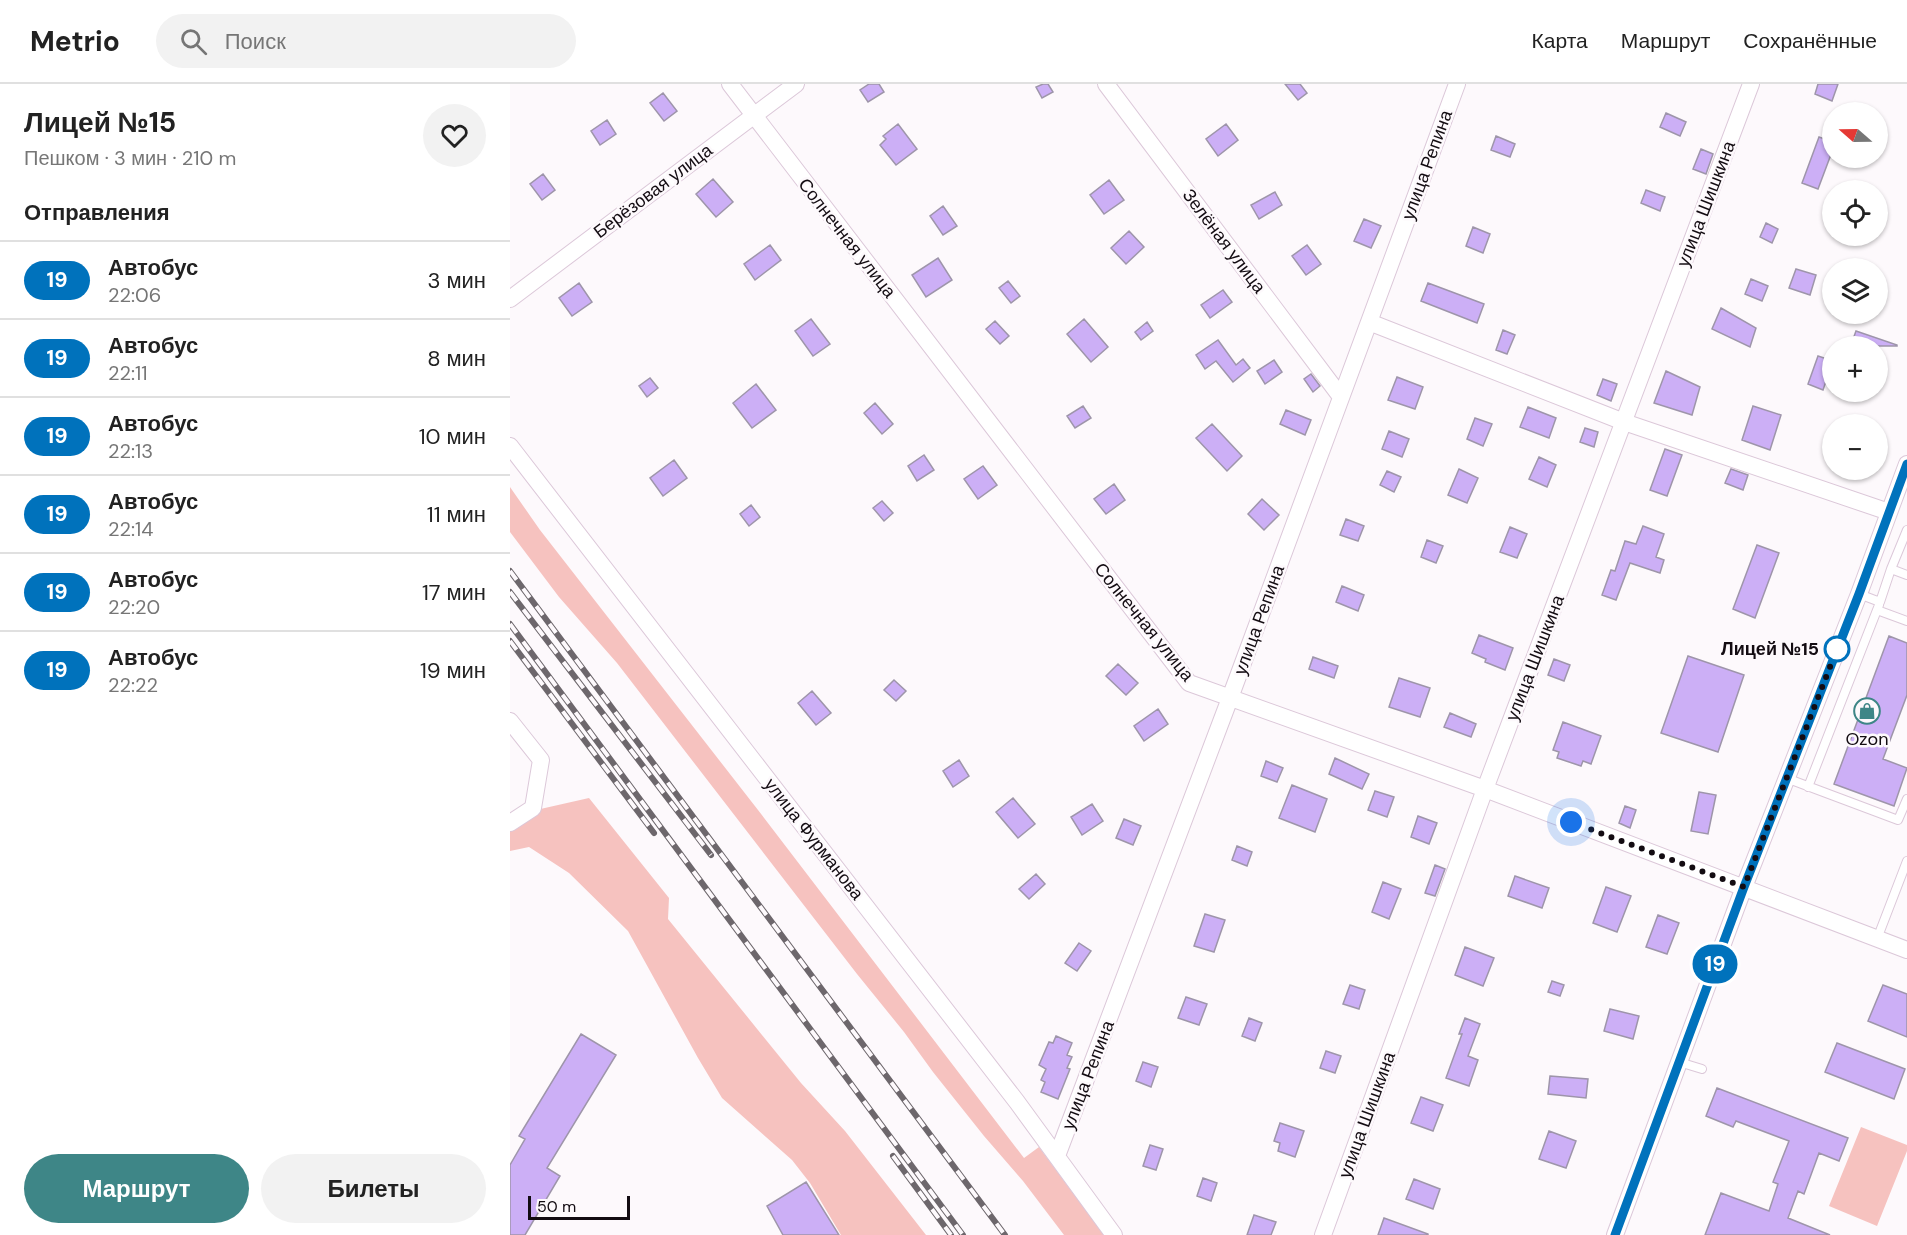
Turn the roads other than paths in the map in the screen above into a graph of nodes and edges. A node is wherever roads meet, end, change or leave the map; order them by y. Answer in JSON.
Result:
{"nodes":[{"id":1,"x":730,"y":84,"type":"edge"},
{"id":2,"x":796,"y":84,"type":"edge"},
{"id":3,"x":1106,"y":84,"type":"edge"},
{"id":4,"x":1457,"y":84,"type":"edge"},
{"id":5,"x":1751,"y":84,"type":"edge"},
{"id":6,"x":753,"y":115,"type":"junction"},
{"id":7,"x":510,"y":299,"type":"edge"},
{"id":8,"x":1369,"y":322,"type":"junction"},
{"id":9,"x":1341,"y":397,"type":"junction"},
{"id":10,"x":1624,"y":422,"type":"junction"},
{"id":11,"x":510,"y":446,"type":"edge"},
{"id":12,"x":1907,"y":464,"type":"edge"},
{"id":13,"x":1889,"y":512,"type":"junction"},
{"id":14,"x":1907,"y":530,"type":"edge"},
{"id":15,"x":1891,"y":570,"type":"junction"},
{"id":16,"x":1907,"y":575,"type":"edge"},
{"id":17,"x":1859,"y":594,"type":"junction"},
{"id":18,"x":1878,"y":606,"type":"junction"},
{"id":19,"x":1907,"y":621,"type":"edge"},
{"id":20,"x":1230,"y":698,"type":"junction"},
{"id":21,"x":510,"y":721,"type":"edge"},
{"id":22,"x":1786,"y":778,"type":"junction"},
{"id":23,"x":1808,"y":787,"type":"junction"},
{"id":24,"x":1485,"y":789,"type":"junction"},
{"id":25,"x":1907,"y":799,"type":"edge"},
{"id":26,"x":510,"y":823,"type":"edge"},
{"id":27,"x":1907,"y":861,"type":"edge"},
{"id":28,"x":1750,"y":890,"type":"junction"},
{"id":29,"x":1877,"y":939,"type":"junction"},
{"id":30,"x":1907,"y":950,"type":"edge"},
{"id":31,"x":1679,"y":1062,"type":"junction"},
{"id":32,"x":1702,"y":1070,"type":"dead end"},
{"id":33,"x":1057,"y":1156,"type":"junction"},
{"id":34,"x":1114,"y":1235,"type":"edge"},
{"id":35,"x":1323,"y":1235,"type":"edge"},
{"id":36,"x":1615,"y":1235,"type":"edge"}],
"edges":[{"from":1,"to":6,"type":"street","name":"Солнечная улица"},
{"from":2,"to":6,"type":"street","name":"Берёзовая улица"},
{"from":3,"to":9,"type":"street","name":"Зелёная улица"},
{"from":4,"to":8,"type":"street","name":"улица Репина"},
{"from":5,"to":10,"type":"street","name":"улица Шишкина"},
{"from":6,"to":7,"type":"street","name":"Берёзовая улица"},
{"from":6,"to":20,"type":"street","name":"Солнечная улица"},
{"from":8,"to":9,"type":"street","name":"улица Репина"},
{"from":8,"to":10,"type":"street"},
{"from":9,"to":20,"type":"street","name":"улица Репина"},
{"from":10,"to":13,"type":"street"},
{"from":10,"to":24,"type":"street","name":"улица Шишкина"},
{"from":11,"to":33,"type":"street","name":"улица Фурманова"},
{"from":12,"to":13,"type":"street"},
{"from":13,"to":17,"type":"street"},
{"from":14,"to":15,"type":"lane"},
{"from":15,"to":16,"type":"lane"},
{"from":15,"to":18,"type":"lane"},
{"from":17,"to":18,"type":"lane"},
{"from":17,"to":22,"type":"street"},
{"from":18,"to":19,"type":"lane"},
{"from":18,"to":23,"type":"lane"},
{"from":20,"to":24,"type":"street","name":"Солнечная улица"},
{"from":20,"to":33,"type":"street","name":"улица Репина"},
{"from":21,"to":26,"type":"street"},
{"from":22,"to":23,"type":"lane"},
{"from":22,"to":28,"type":"street"},
{"from":23,"to":25,"type":"lane"},
{"from":24,"to":28,"type":"street","name":"Солнечная улица"},
{"from":24,"to":35,"type":"street","name":"улица Шишкина"},
{"from":27,"to":29,"type":"lane"},
{"from":28,"to":29,"type":"street","name":"Солнечная улица"},
{"from":28,"to":31,"type":"street"},
{"from":29,"to":30,"type":"street","name":"Солнечная улица"},
{"from":31,"to":32,"type":"lane"},
{"from":31,"to":36,"type":"street"},
{"from":33,"to":34,"type":"street","name":"улица Фурманова"}]}
